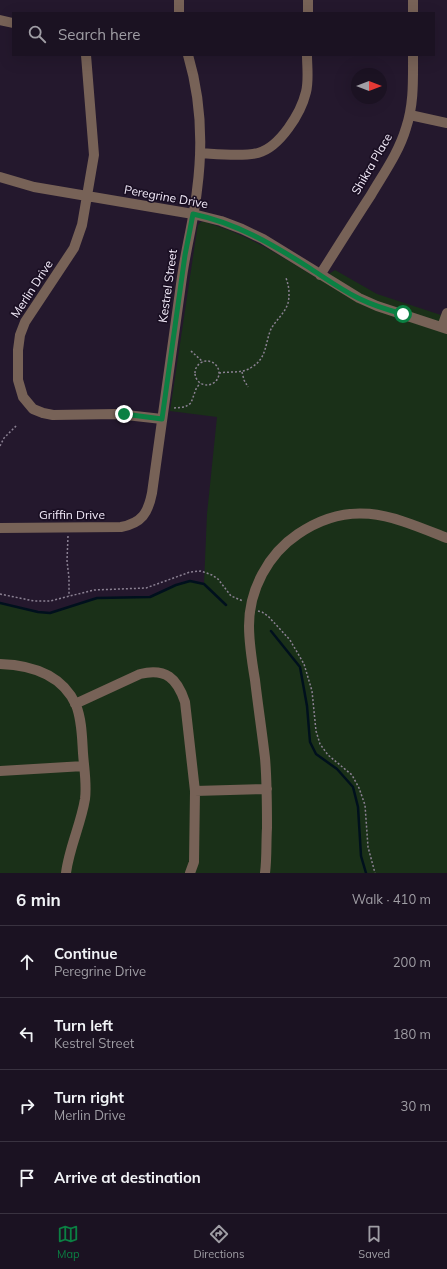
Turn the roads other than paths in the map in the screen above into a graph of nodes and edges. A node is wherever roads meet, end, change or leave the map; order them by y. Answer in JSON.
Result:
{"nodes":[{"id":1,"x":179,"y":0,"type":"edge"},
{"id":2,"x":308,"y":0,"type":"edge"},
{"id":3,"x":413,"y":0,"type":"edge"},
{"id":4,"x":180,"y":12,"type":"edge"},
{"id":5,"x":308,"y":12,"type":"edge"},
{"id":6,"x":413,"y":12,"type":"edge"},
{"id":7,"x":0,"y":20,"type":"edge"},
{"id":8,"x":12,"y":23,"type":"edge"},
{"id":9,"x":86,"y":56,"type":"edge"},
{"id":10,"x":188,"y":56,"type":"edge"},
{"id":11,"x":308,"y":56,"type":"edge"},
{"id":12,"x":413,"y":56,"type":"edge"},
{"id":13,"x":410,"y":115,"type":"junction"},
{"id":14,"x":447,"y":123,"type":"edge"},
{"id":15,"x":200,"y":153,"type":"junction"},
{"id":16,"x":0,"y":177,"type":"edge"},
{"id":17,"x":88,"y":196,"type":"junction"},
{"id":18,"x":193,"y":214,"type":"junction"},
{"id":19,"x":320,"y":275,"type":"junction"},
{"id":20,"x":447,"y":313,"type":"edge"},
{"id":21,"x":444,"y":328,"type":"edge"},
{"id":22,"x":162,"y":419,"type":"junction"},
{"id":23,"x":142,"y":518,"type":"joint"},
{"id":24,"x":0,"y":528,"type":"edge"},
{"id":25,"x":447,"y":538,"type":"edge"},
{"id":26,"x":0,"y":664,"type":"edge"},
{"id":27,"x":75,"y":704,"type":"junction"},
{"id":28,"x":84,"y":766,"type":"junction"},
{"id":29,"x":0,"y":771,"type":"edge"},
{"id":30,"x":267,"y":789,"type":"junction"},
{"id":31,"x":195,"y":791,"type":"junction"},
{"id":32,"x":66,"y":873,"type":"edge"},
{"id":33,"x":190,"y":873,"type":"edge"},
{"id":34,"x":265,"y":873,"type":"edge"}],
"edges":[{"from":1,"to":4,"type":"street"},
{"from":2,"to":5,"type":"street"},
{"from":3,"to":6,"type":"street"},
{"from":7,"to":8,"type":"street"},
{"from":9,"to":17,"type":"street","name":"Merlin Drive"},
{"from":10,"to":15,"type":"street","name":"Kestrel Street"},
{"from":11,"to":15,"type":"street"},
{"from":12,"to":13,"type":"street","name":"Shikra Place"},
{"from":13,"to":14,"type":"street"},
{"from":13,"to":19,"type":"street","name":"Shikra Place"},
{"from":15,"to":18,"type":"street","name":"Kestrel Street"},
{"from":16,"to":17,"type":"street","name":"Peregrine Drive"},
{"from":17,"to":18,"type":"street","name":"Peregrine Drive"},
{"from":17,"to":22,"type":"street","name":"Merlin Drive"},
{"from":18,"to":19,"type":"street","name":"Peregrine Drive"},
{"from":18,"to":22,"type":"street","name":"Kestrel Street"},
{"from":19,"to":21,"type":"street","name":"Peregrine Drive"},
{"from":20,"to":21,"type":"street"},
{"from":22,"to":23,"type":"street","name":"Kestrel Street"},
{"from":23,"to":24,"type":"street","name":"Griffin Drive"},
{"from":25,"to":30,"type":"street"},
{"from":26,"to":27,"type":"street"},
{"from":27,"to":28,"type":"street"},
{"from":27,"to":31,"type":"street"},
{"from":28,"to":29,"type":"street"},
{"from":28,"to":32,"type":"street"},
{"from":30,"to":31,"type":"street"},
{"from":30,"to":34,"type":"street"},
{"from":31,"to":33,"type":"street"}]}
